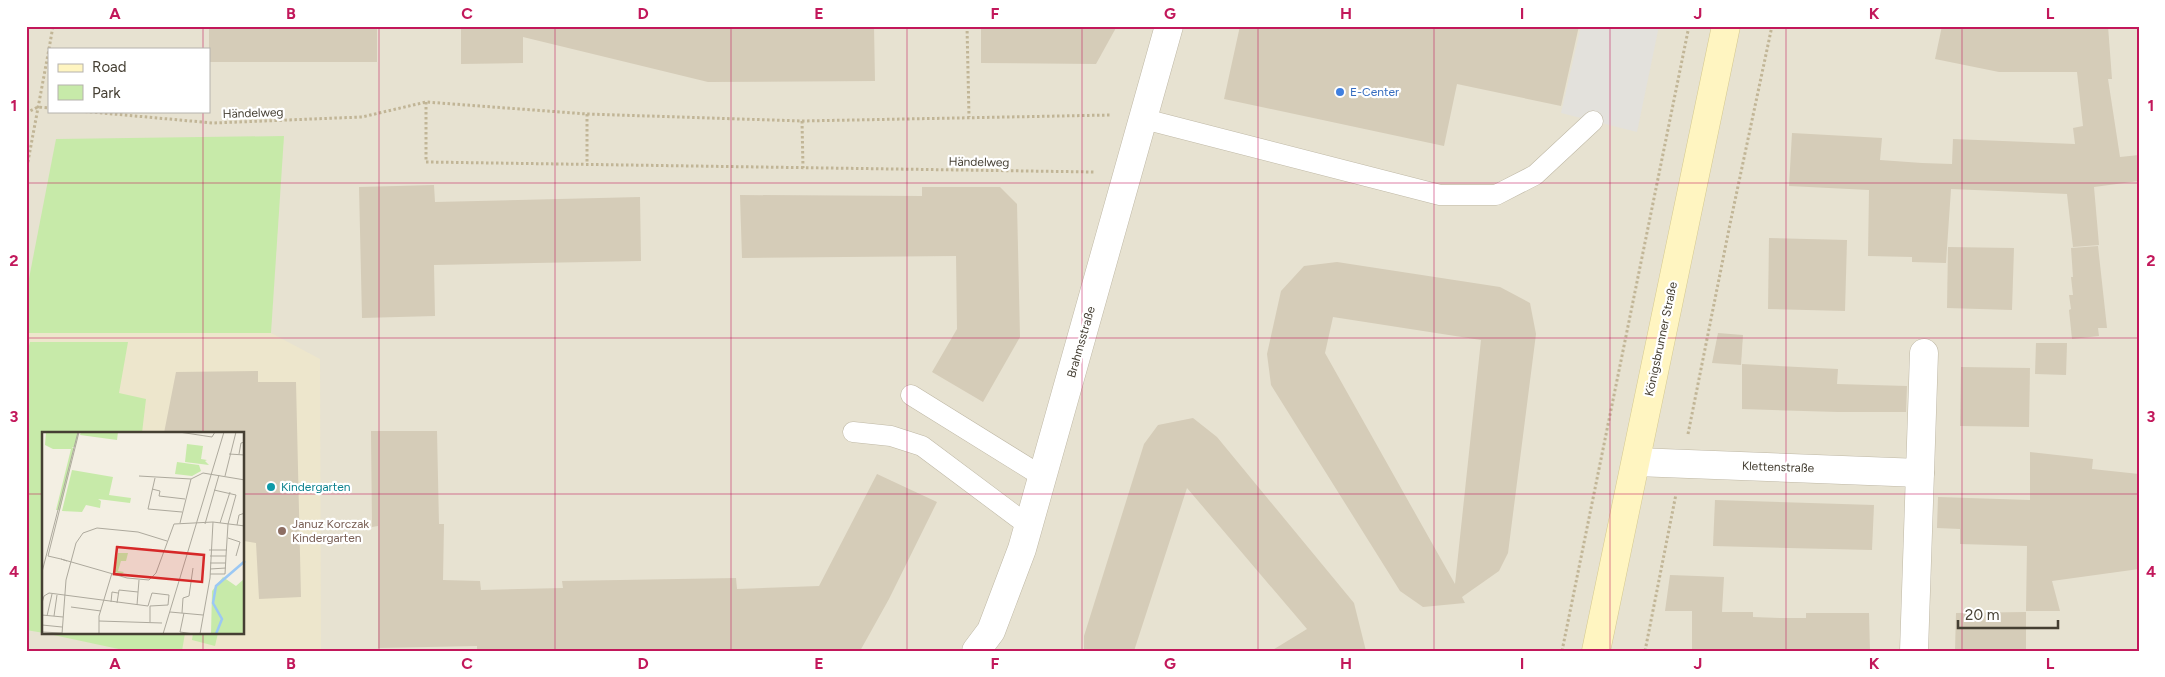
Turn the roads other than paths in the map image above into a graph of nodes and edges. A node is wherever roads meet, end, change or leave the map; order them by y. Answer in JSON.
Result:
{"nodes":[{"id":1,"x":1169,"y":26,"type":"edge"},
{"id":2,"x":1726,"y":26,"type":"edge"},
{"id":3,"x":1144,"y":120,"type":"junction"},
{"id":4,"x":1593,"y":121,"type":"dead end"},
{"id":5,"x":1924,"y":353,"type":"dead end"},
{"id":6,"x":911,"y":395,"type":"dead end"},
{"id":7,"x":853,"y":432,"type":"dead end"},
{"id":8,"x":1636,"y":462,"type":"junction"},
{"id":9,"x":1920,"y":473,"type":"junction"},
{"id":10,"x":1042,"y":477,"type":"junction"},
{"id":11,"x":1029,"y":526,"type":"junction"},
{"id":12,"x":976,"y":651,"type":"edge"},
{"id":13,"x":1596,"y":651,"type":"edge"},
{"id":14,"x":1914,"y":651,"type":"edge"}],
"edges":[{"from":1,"to":3,"type":"street","name":"Brahmsstraße"},
{"from":2,"to":8,"type":"main road","name":"Königsbrunner Straße"},
{"from":3,"to":4,"type":"lane"},
{"from":3,"to":10,"type":"street","name":"Brahmsstraße"},
{"from":5,"to":9,"type":"street"},
{"from":6,"to":10,"type":"lane"},
{"from":7,"to":11,"type":"lane"},
{"from":8,"to":9,"type":"street","name":"Klettenstraße"},
{"from":8,"to":13,"type":"main road","name":"Königsbrunner Straße"},
{"from":9,"to":14,"type":"street"},
{"from":10,"to":11,"type":"street","name":"Brahmsstraße"},
{"from":11,"to":12,"type":"street","name":"Brahmsstraße"}]}
